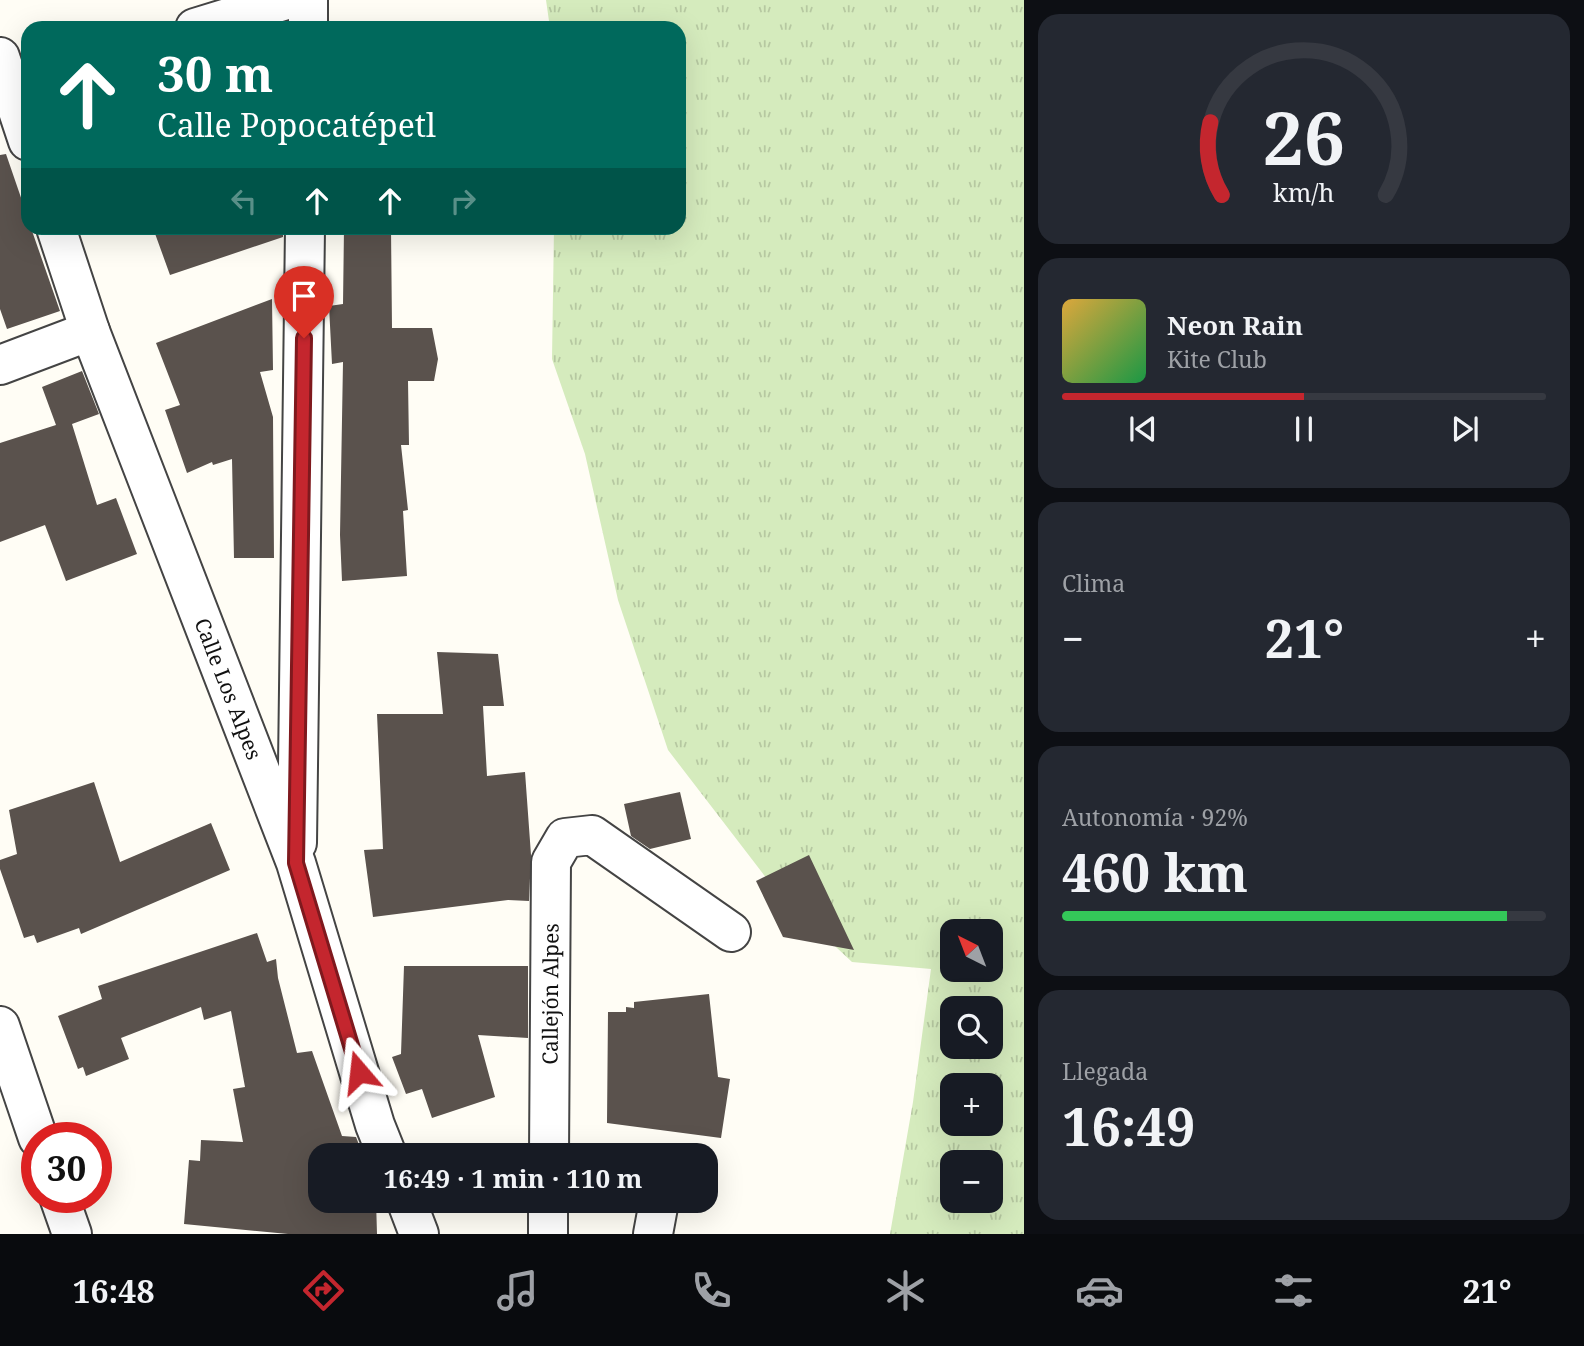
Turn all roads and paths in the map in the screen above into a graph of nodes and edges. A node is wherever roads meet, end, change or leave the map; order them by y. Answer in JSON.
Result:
{"nodes":[{"id":1,"x":286,"y":0,"type":"edge"},
{"id":2,"x":308,"y":0,"type":"edge"},
{"id":3,"x":218,"y":21,"type":"edge"},
{"id":4,"x":308,"y":21,"type":"edge"},
{"id":5,"x":12,"y":74,"type":"edge"},
{"id":6,"x":21,"y":112,"type":"edge"},
{"id":7,"x":58,"y":235,"type":"edge"},
{"id":8,"x":305,"y":235,"type":"edge"},
{"id":9,"x":90,"y":331,"type":"junction"},
{"id":10,"x":0,"y":365,"type":"edge"},
{"id":11,"x":296,"y":863,"type":"junction"},
{"id":12,"x":731,"y":932,"type":"dead end"},
{"id":13,"x":0,"y":1026,"type":"edge"},
{"id":14,"x":33,"y":1122,"type":"edge"},
{"id":15,"x":383,"y":1143,"type":"edge"},
{"id":16,"x":549,"y":1143,"type":"edge"},
{"id":17,"x":65,"y":1213,"type":"edge"},
{"id":18,"x":411,"y":1213,"type":"edge"},
{"id":19,"x":548,"y":1213,"type":"edge"},
{"id":20,"x":72,"y":1234,"type":"edge"},
{"id":21,"x":419,"y":1234,"type":"edge"},
{"id":22,"x":548,"y":1234,"type":"edge"}],
"edges":[{"from":1,"to":3,"type":"street"},
{"from":2,"to":4,"type":"street"},
{"from":5,"to":6,"type":"street"},
{"from":7,"to":9,"type":"street","name":"Calle Los Alpes"},
{"from":8,"to":11,"type":"street"},
{"from":9,"to":10,"type":"street"},
{"from":9,"to":11,"type":"street","name":"Calle Los Alpes"},
{"from":11,"to":15,"type":"street","name":"Calle Los Alpes"},
{"from":12,"to":16,"type":"street","name":"Callejón Alpes"},
{"from":13,"to":14,"type":"street"},
{"from":17,"to":20,"type":"street"},
{"from":18,"to":21,"type":"street"},
{"from":19,"to":22,"type":"street"}]}
